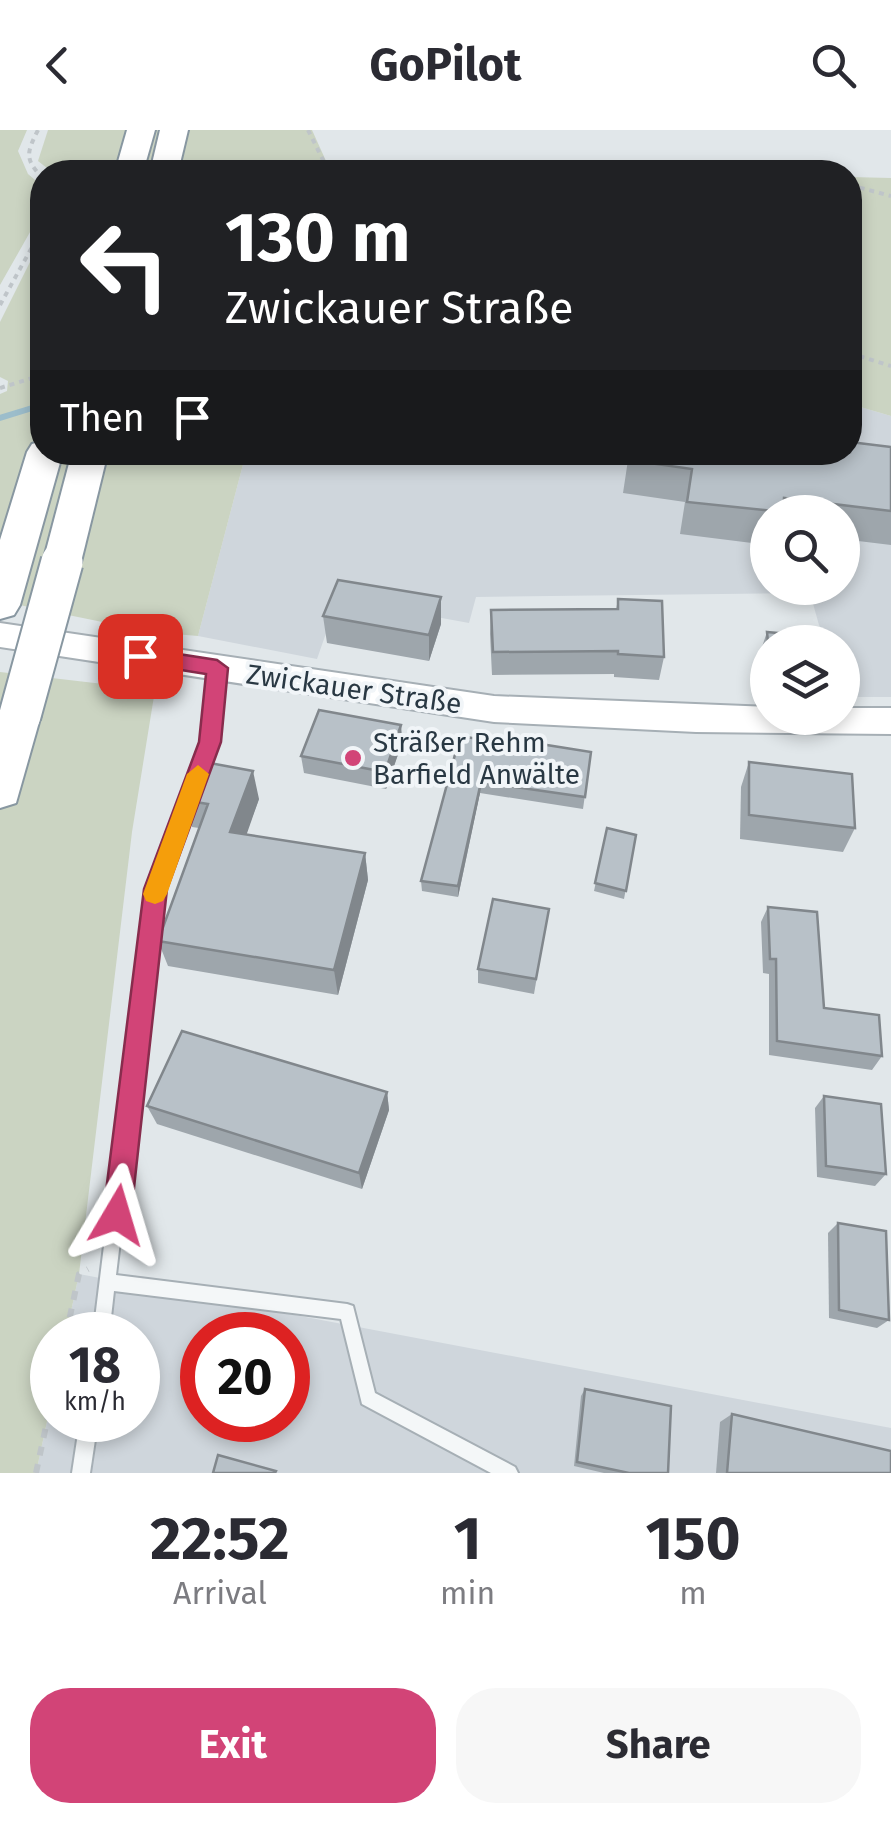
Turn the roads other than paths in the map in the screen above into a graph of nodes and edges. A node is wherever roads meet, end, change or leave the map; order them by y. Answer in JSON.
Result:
{"nodes":[{"id":1,"x":141,"y":130,"type":"edge"},
{"id":2,"x":174,"y":130,"type":"edge"},
{"id":3,"x":132,"y":160,"type":"edge"},
{"id":4,"x":167,"y":160,"type":"edge"},
{"id":5,"x":41,"y":465,"type":"edge"},
{"id":6,"x":87,"y":465,"type":"edge"},
{"id":7,"x":0,"y":605,"type":"edge"},
{"id":8,"x":0,"y":634,"type":"edge"},
{"id":9,"x":217,"y":668,"type":"junction"},
{"id":10,"x":891,"y":720,"type":"edge"},
{"id":11,"x":0,"y":790,"type":"edge"},
{"id":12,"x":108,"y":1282,"type":"junction"},
{"id":13,"x":104,"y":1312,"type":"edge"},
{"id":14,"x":86,"y":1442,"type":"edge"},
{"id":15,"x":82,"y":1473,"type":"edge"},
{"id":16,"x":508,"y":1473,"type":"edge"}],
"edges":[{"from":1,"to":3,"type":"highway"},
{"from":2,"to":4,"type":"highway"},
{"from":5,"to":7,"type":"highway"},
{"from":6,"to":11,"type":"highway","bridge":true},
{"from":8,"to":9,"type":"main road","name":"Zwickauer Straße"},
{"from":9,"to":10,"type":"main road","name":"Zwickauer Straße"},
{"from":9,"to":12,"type":"lane"},
{"from":12,"to":13,"type":"lane"},
{"from":12,"to":16,"type":"lane"},
{"from":14,"to":15,"type":"lane"}]}
